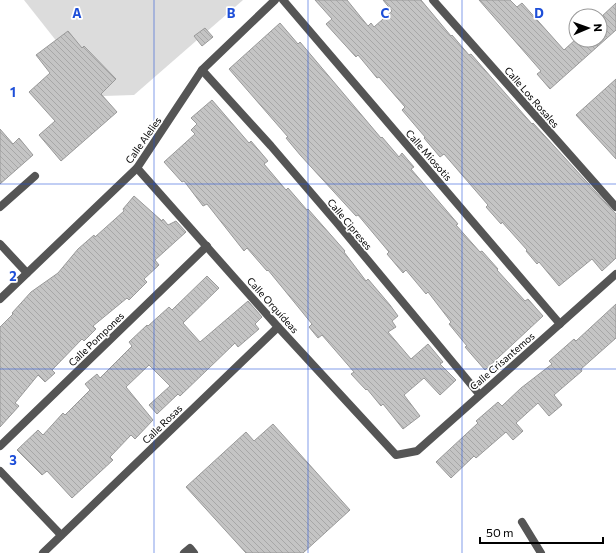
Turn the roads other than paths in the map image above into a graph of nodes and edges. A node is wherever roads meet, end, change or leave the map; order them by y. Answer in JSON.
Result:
{"nodes":[{"id":1,"x":275,"y":0,"type":"edge"},
{"id":2,"x":283,"y":0,"type":"edge"},
{"id":3,"x":433,"y":0,"type":"edge"},
{"id":4,"x":202,"y":70,"type":"junction"},
{"id":5,"x":136,"y":168,"type":"junction"},
{"id":6,"x":35,"y":176,"type":"dead end"},
{"id":7,"x":0,"y":207,"type":"edge"},
{"id":8,"x":616,"y":207,"type":"edge"},
{"id":9,"x":0,"y":244,"type":"edge"},
{"id":10,"x":207,"y":246,"type":"junction"},
{"id":11,"x":26,"y":273,"type":"junction"},
{"id":12,"x":616,"y":274,"type":"edge"},
{"id":13,"x":0,"y":299,"type":"edge"},
{"id":14,"x":560,"y":324,"type":"junction"},
{"id":15,"x":278,"y":327,"type":"junction"},
{"id":16,"x":479,"y":394,"type":"junction"},
{"id":17,"x":0,"y":446,"type":"edge"},
{"id":18,"x":396,"y":455,"type":"joint"},
{"id":19,"x":0,"y":471,"type":"edge"},
{"id":20,"x":522,"y":522,"type":"dead end"},
{"id":21,"x":61,"y":535,"type":"junction"},
{"id":22,"x":42,"y":553,"type":"edge"},
{"id":23,"x":184,"y":553,"type":"edge"},
{"id":24,"x":194,"y":553,"type":"edge"},
{"id":25,"x":541,"y":553,"type":"edge"}],
"edges":[{"from":1,"to":4,"type":"street","name":"Calle Alelies"},
{"from":2,"to":14,"type":"street","name":"Calle Miosotis"},
{"from":3,"to":8,"type":"street","name":"Calle Los Rosales"},
{"from":4,"to":5,"type":"street","name":"Calle Alelies"},
{"from":4,"to":16,"type":"street","name":"Calle Cipreses"},
{"from":5,"to":10,"type":"street","name":"Calle Orquídeas"},
{"from":5,"to":11,"type":"street","name":"Calle Alelies"},
{"from":6,"to":7,"type":"street"},
{"from":9,"to":11,"type":"street"},
{"from":10,"to":15,"type":"street","name":"Calle Orquídeas"},
{"from":10,"to":17,"type":"street","name":"Calle Pompones"},
{"from":11,"to":13,"type":"street","name":"Calle Alelies"},
{"from":12,"to":14,"type":"street","name":"Calle Crisantemos"},
{"from":14,"to":16,"type":"street","name":"Calle Crisantemos"},
{"from":15,"to":18,"type":"street","name":"Calle Orquídeas"},
{"from":15,"to":21,"type":"street","name":"Calle Rosas"},
{"from":16,"to":18,"type":"street","name":"Calle Crisantemos"},
{"from":19,"to":21,"type":"street"},
{"from":20,"to":25,"type":"street"},
{"from":21,"to":22,"type":"street","name":"Calle Rosas"},
{"from":23,"to":24,"type":"street"}]}
